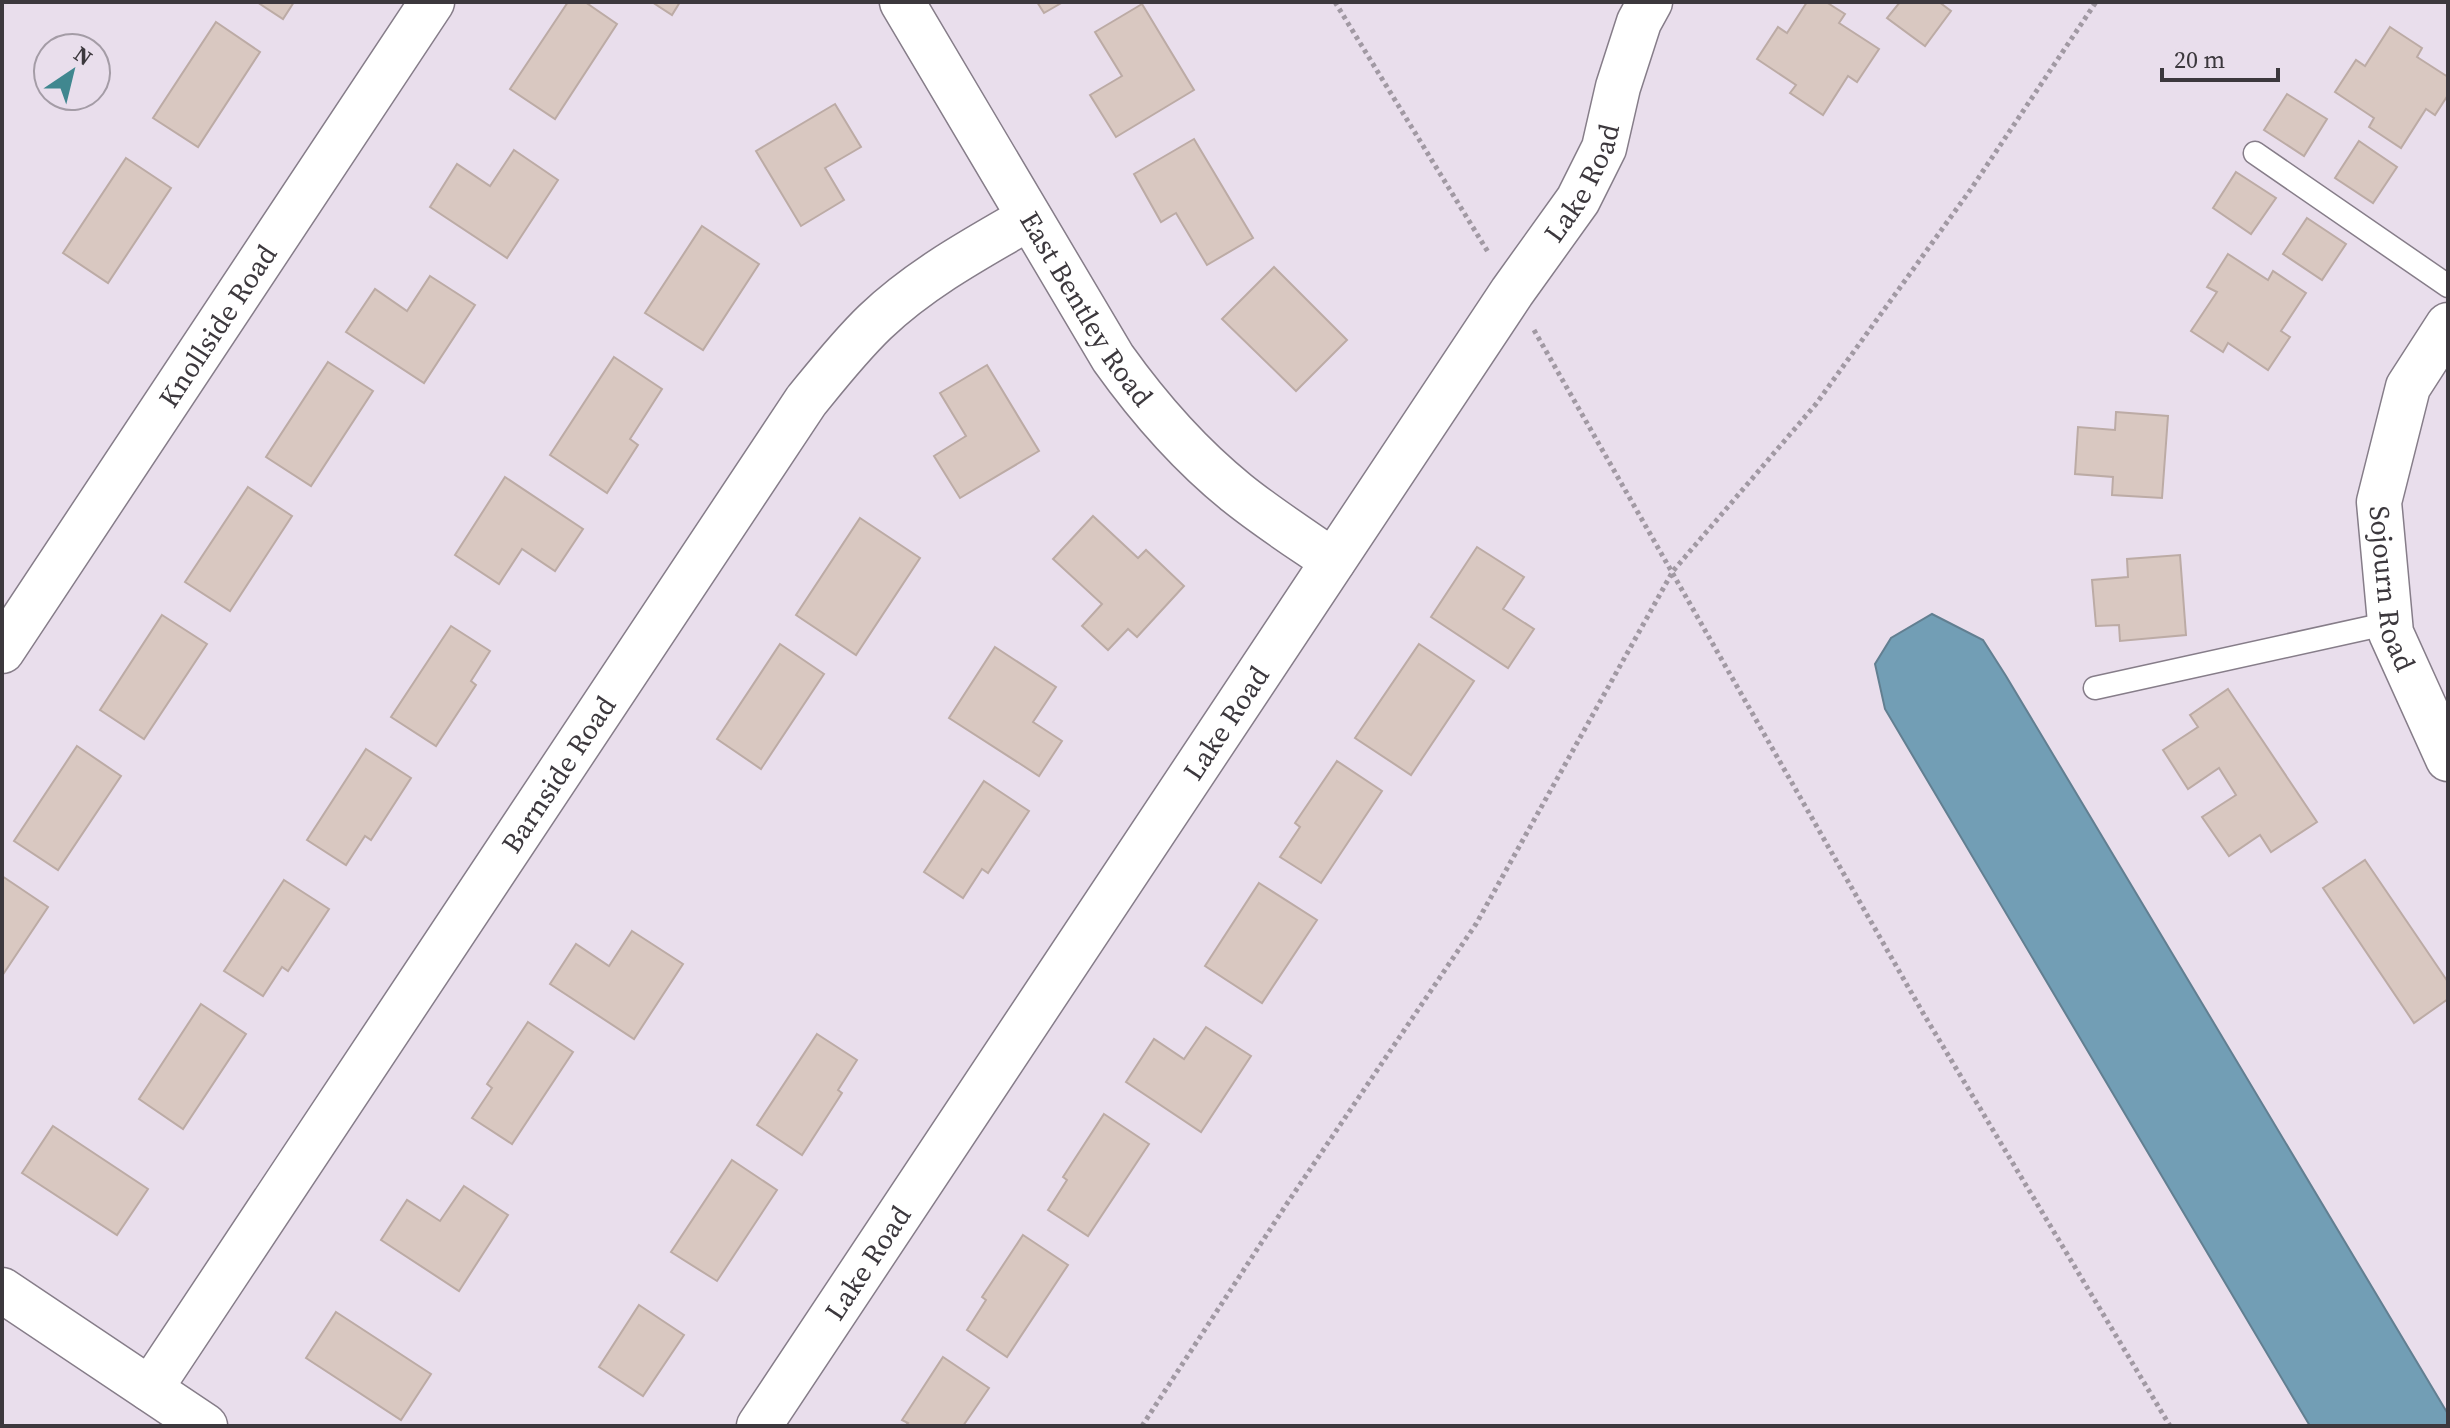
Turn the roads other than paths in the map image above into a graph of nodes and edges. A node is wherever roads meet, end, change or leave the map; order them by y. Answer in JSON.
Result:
{"nodes":[{"id":1,"x":432,"y":2,"type":"edge"},
{"id":2,"x":902,"y":2,"type":"edge"},
{"id":3,"x":1650,"y":2,"type":"edge"},
{"id":4,"x":2255,"y":153,"type":"dead end"},
{"id":5,"x":1029,"y":218,"type":"junction"},
{"id":6,"x":2448,"y":286,"type":"edge"},
{"id":7,"x":2448,"y":325,"type":"edge"},
{"id":8,"x":1333,"y":561,"type":"junction"},
{"id":9,"x":2390,"y":623,"type":"junction"},
{"id":10,"x":2,"y":651,"type":"edge"},
{"id":11,"x":2095,"y":688,"type":"dead end"},
{"id":12,"x":2448,"y":759,"type":"edge"},
{"id":13,"x":2,"y":1290,"type":"edge"},
{"id":14,"x":150,"y":1389,"type":"junction"},
{"id":15,"x":205,"y":1426,"type":"edge"},
{"id":16,"x":759,"y":1426,"type":"edge"}],
"edges":[{"from":1,"to":10,"type":"street","name":"Knollside Road"},
{"from":2,"to":5,"type":"street","name":"East Bentley Road"},
{"from":3,"to":8,"type":"street","name":"Lake Road"},
{"from":4,"to":6,"type":"lane"},
{"from":5,"to":8,"type":"street","name":"East Bentley Road"},
{"from":5,"to":14,"type":"street","name":"Barnside Road"},
{"from":7,"to":9,"type":"street","name":"Sojourn Road"},
{"from":8,"to":16,"type":"street","name":"Lake Road"},
{"from":9,"to":11,"type":"lane"},
{"from":9,"to":12,"type":"street","name":"Sojourn Road"},
{"from":13,"to":14,"type":"street"},
{"from":14,"to":15,"type":"street"}]}
